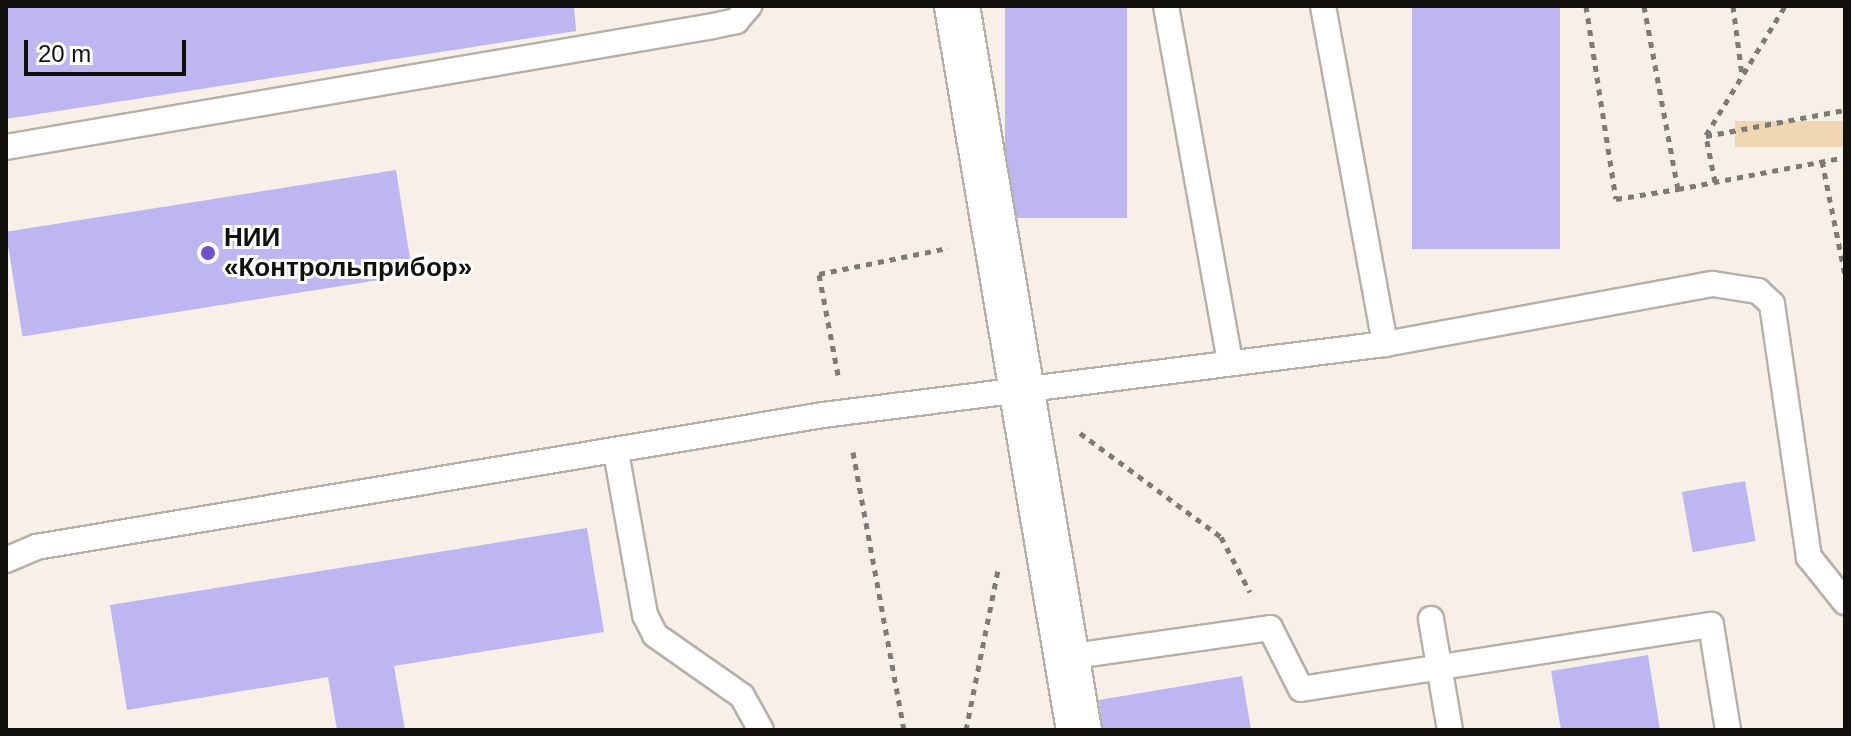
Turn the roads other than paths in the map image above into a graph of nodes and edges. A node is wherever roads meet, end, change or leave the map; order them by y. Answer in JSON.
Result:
{"nodes":[{"id":1,"x":749,"y":6,"type":"edge"},
{"id":2,"x":957,"y":6,"type":"edge"},
{"id":3,"x":1166,"y":6,"type":"edge"},
{"id":4,"x":1323,"y":6,"type":"edge"},
{"id":5,"x":6,"y":147,"type":"edge"},
{"id":6,"x":1385,"y":344,"type":"junction"},
{"id":7,"x":1230,"y":363,"type":"junction"},
{"id":8,"x":1022,"y":390,"type":"junction"},
{"id":9,"x":616,"y":452,"type":"junction"},
{"id":10,"x":6,"y":560,"type":"edge"},
{"id":11,"x":1845,"y":602,"type":"edge"},
{"id":12,"x":1431,"y":619,"type":"dead end"},
{"id":13,"x":1067,"y":657,"type":"junction"},
{"id":14,"x":1440,"y":670,"type":"junction"},
{"id":15,"x":761,"y":730,"type":"edge"},
{"id":16,"x":1079,"y":730,"type":"edge"},
{"id":17,"x":1450,"y":730,"type":"edge"},
{"id":18,"x":1728,"y":730,"type":"edge"}],
"edges":[{"from":1,"to":5,"type":"lane"},
{"from":2,"to":8,"type":"street"},
{"from":3,"to":7,"type":"lane"},
{"from":4,"to":6,"type":"lane"},
{"from":6,"to":7,"type":"lane"},
{"from":6,"to":11,"type":"lane"},
{"from":7,"to":8,"type":"lane"},
{"from":8,"to":9,"type":"lane"},
{"from":8,"to":13,"type":"street"},
{"from":9,"to":10,"type":"lane"},
{"from":9,"to":15,"type":"lane"},
{"from":12,"to":14,"type":"lane"},
{"from":13,"to":14,"type":"lane"},
{"from":13,"to":16,"type":"street"},
{"from":14,"to":17,"type":"lane"},
{"from":14,"to":18,"type":"lane"}]}
